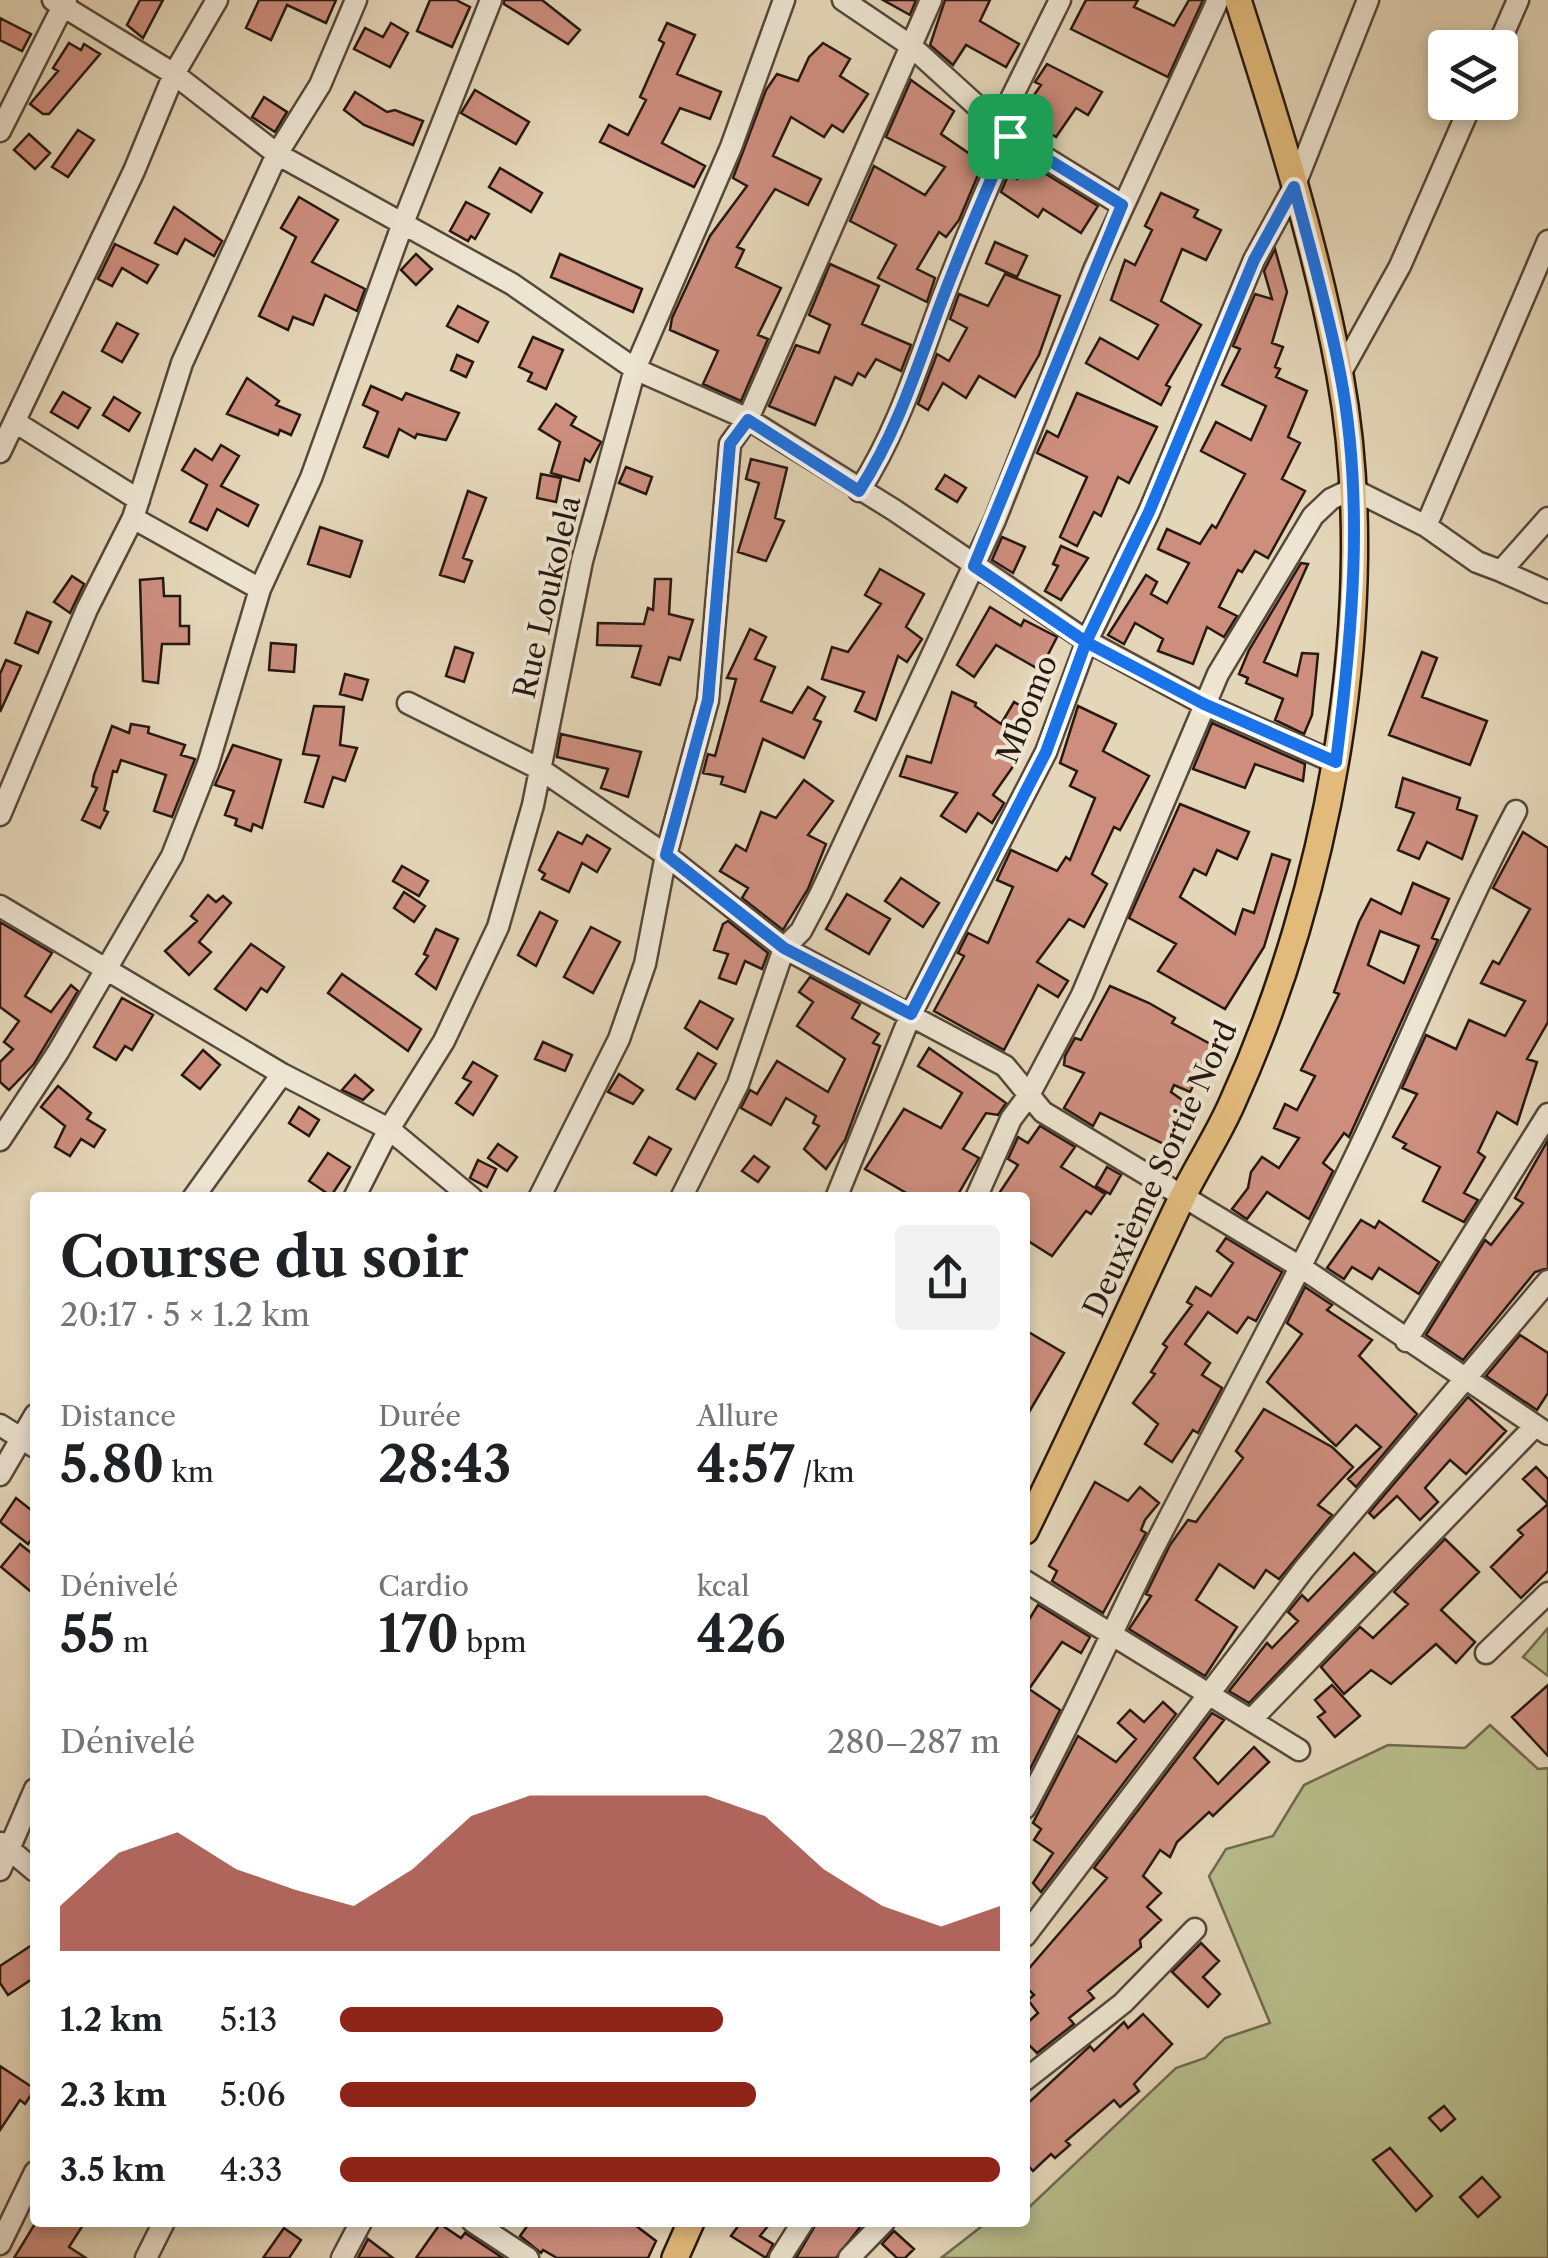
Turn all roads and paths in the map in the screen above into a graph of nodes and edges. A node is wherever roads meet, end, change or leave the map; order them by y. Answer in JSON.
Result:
{"nodes":[{"id":1,"x":216,"y":0,"type":"edge"},
{"id":2,"x":356,"y":0,"type":"edge"},
{"id":3,"x":492,"y":0,"type":"edge"},
{"id":4,"x":784,"y":0,"type":"edge"},
{"id":5,"x":843,"y":0,"type":"edge"},
{"id":6,"x":931,"y":0,"type":"edge"},
{"id":7,"x":1060,"y":0,"type":"edge"},
{"id":8,"x":1218,"y":0,"type":"edge"},
{"id":9,"x":1238,"y":0,"type":"edge"},
{"id":10,"x":1368,"y":0,"type":"edge"},
{"id":11,"x":1518,"y":0,"type":"edge"},
{"id":12,"x":61,"y":2,"type":"edge"},
{"id":13,"x":1505,"y":30,"type":"edge"},
{"id":14,"x":912,"y":46,"type":"junction"},
{"id":15,"x":174,"y":74,"type":"junction"},
{"id":16,"x":1464,"y":120,"type":"edge"},
{"id":17,"x":0,"y":131,"type":"edge"},
{"id":18,"x":1004,"y":131,"type":"junction"},
{"id":19,"x":277,"y":154,"type":"junction"},
{"id":20,"x":1294,"y":187,"type":"junction"},
{"id":21,"x":1122,"y":205,"type":"junction"},
{"id":22,"x":403,"y":222,"type":"junction"},
{"id":23,"x":1548,"y":240,"type":"edge"},
{"id":24,"x":635,"y":368,"type":"junction"},
{"id":25,"x":1340,"y":374,"type":"junction"},
{"id":26,"x":748,"y":420,"type":"junction"},
{"id":27,"x":15,"y":422,"type":"junction"},
{"id":28,"x":0,"y":452,"type":"edge"},
{"id":29,"x":1352,"y":489,"type":"junction"},
{"id":30,"x":859,"y":491,"type":"junction"},
{"id":31,"x":136,"y":509,"type":"junction"},
{"id":32,"x":1548,"y":518,"type":"edge"},
{"id":33,"x":1426,"y":526,"type":"junction"},
{"id":34,"x":974,"y":566,"type":"junction"},
{"id":35,"x":1501,"y":571,"type":"junction"},
{"id":36,"x":260,"y":589,"type":"junction"},
{"id":37,"x":1548,"y":592,"type":"edge"},
{"id":38,"x":1086,"y":642,"type":"junction"},
{"id":39,"x":408,"y":703,"type":"dead end"},
{"id":40,"x":1204,"y":704,"type":"junction"},
{"id":41,"x":1336,"y":762,"type":"junction"},
{"id":42,"x":540,"y":768,"type":"junction"},
{"id":43,"x":1516,"y":811,"type":"dead end"},
{"id":44,"x":0,"y":816,"type":"edge"},
{"id":45,"x":666,"y":855,"type":"junction"},
{"id":46,"x":0,"y":906,"type":"edge"},
{"id":47,"x":784,"y":948,"type":"junction"},
{"id":48,"x":106,"y":968,"type":"junction"},
{"id":49,"x":911,"y":1014,"type":"junction"},
{"id":50,"x":282,"y":1074,"type":"junction"},
{"id":51,"x":1030,"y":1095,"type":"junction"},
{"id":52,"x":1548,"y":1114,"type":"edge"},
{"id":53,"x":389,"y":1129,"type":"junction"},
{"id":54,"x":0,"y":1140,"type":"edge"},
{"id":55,"x":197,"y":1192,"type":"edge"},
{"id":56,"x":357,"y":1192,"type":"edge"},
{"id":57,"x":465,"y":1192,"type":"edge"},
{"id":58,"x":541,"y":1192,"type":"edge"},
{"id":59,"x":685,"y":1192,"type":"edge"},
{"id":60,"x":838,"y":1192,"type":"edge"},
{"id":61,"x":979,"y":1192,"type":"edge"},
{"id":62,"x":1182,"y":1198,"type":"junction"},
{"id":63,"x":1302,"y":1268,"type":"junction"},
{"id":64,"x":1548,"y":1281,"type":"edge"},
{"id":65,"x":1406,"y":1341,"type":"junction"},
{"id":66,"x":1466,"y":1379,"type":"junction"},
{"id":67,"x":0,"y":1425,"type":"edge"},
{"id":68,"x":1541,"y":1430,"type":"edge"},
{"id":69,"x":26,"y":1442,"type":"edge"},
{"id":70,"x":0,"y":1475,"type":"edge"},
{"id":71,"x":1030,"y":1520,"type":"edge"},
{"id":72,"x":1030,"y":1584,"type":"edge"},
{"id":73,"x":1548,"y":1593,"type":"edge"},
{"id":74,"x":1112,"y":1631,"type":"junction"},
{"id":75,"x":1486,"y":1653,"type":"dead end"},
{"id":76,"x":1210,"y":1695,"type":"junction"},
{"id":77,"x":1252,"y":1720,"type":"junction"},
{"id":78,"x":1299,"y":1750,"type":"dead end"},
{"id":79,"x":30,"y":1798,"type":"edge"},
{"id":80,"x":1030,"y":1799,"type":"edge"},
{"id":81,"x":5,"y":1846,"type":"edge"},
{"id":82,"x":30,"y":1866,"type":"edge"},
{"id":83,"x":0,"y":1870,"type":"edge"},
{"id":84,"x":1030,"y":1929,"type":"edge"},
{"id":85,"x":1196,"y":1930,"type":"dead end"},
{"id":86,"x":1030,"y":2076,"type":"edge"},
{"id":87,"x":30,"y":2182,"type":"edge"},
{"id":88,"x":162,"y":2227,"type":"edge"},
{"id":89,"x":358,"y":2227,"type":"edge"},
{"id":90,"x":481,"y":2227,"type":"edge"},
{"id":91,"x":689,"y":2227,"type":"edge"},
{"id":92,"x":799,"y":2227,"type":"edge"},
{"id":93,"x":879,"y":2227,"type":"edge"},
{"id":94,"x":0,"y":2244,"type":"edge"},
{"id":95,"x":146,"y":2258,"type":"edge"},
{"id":96,"x":342,"y":2258,"type":"edge"},
{"id":97,"x":528,"y":2258,"type":"edge"},
{"id":98,"x":674,"y":2258,"type":"edge"},
{"id":99,"x":780,"y":2258,"type":"edge"},
{"id":100,"x":848,"y":2258,"type":"edge"}],
"edges":[{"from":1,"to":15,"type":"street"},
{"from":2,"to":19,"type":"street"},
{"from":3,"to":22,"type":"street"},
{"from":4,"to":24,"type":"street","name":"Rue Loukolela"},
{"from":5,"to":14,"type":"street"},
{"from":6,"to":14,"type":"street"},
{"from":7,"to":18,"type":"street"},
{"from":8,"to":21,"type":"street"},
{"from":9,"to":20,"type":"main road","name":"Deuxième Sortie Nord"},
{"from":10,"to":20,"type":"street","name":"Mbomo"},
{"from":11,"to":13,"type":"street"},
{"from":12,"to":15,"type":"street"},
{"from":12,"to":17,"type":"street"},
{"from":14,"to":18,"type":"street"},
{"from":14,"to":26,"type":"street"},
{"from":15,"to":19,"type":"street"},
{"from":15,"to":27,"type":"street"},
{"from":16,"to":25,"type":"street"},
{"from":18,"to":21,"type":"street"},
{"from":18,"to":30,"type":"street"},
{"from":19,"to":22,"type":"street"},
{"from":19,"to":31,"type":"street"},
{"from":20,"to":25,"type":"main road","name":"Deuxième Sortie Nord"},
{"from":20,"to":38,"type":"street","name":"Mbomo"},
{"from":21,"to":34,"type":"street"},
{"from":22,"to":24,"type":"street"},
{"from":22,"to":36,"type":"street"},
{"from":23,"to":33,"type":"street"},
{"from":24,"to":26,"type":"street"},
{"from":24,"to":42,"type":"street","name":"Rue Loukolela"},
{"from":25,"to":29,"type":"main road","name":"Deuxième Sortie Nord"},
{"from":26,"to":30,"type":"street"},
{"from":26,"to":45,"type":"street"},
{"from":27,"to":28,"type":"street"},
{"from":27,"to":31,"type":"street"},
{"from":29,"to":33,"type":"street"},
{"from":29,"to":40,"type":"street"},
{"from":29,"to":41,"type":"main road","name":"Deuxième Sortie Nord"},
{"from":30,"to":34,"type":"street"},
{"from":31,"to":36,"type":"street"},
{"from":31,"to":44,"type":"street"},
{"from":32,"to":35,"type":"street"},
{"from":33,"to":35,"type":"street"},
{"from":34,"to":38,"type":"street"},
{"from":34,"to":47,"type":"street"},
{"from":35,"to":37,"type":"street"},
{"from":36,"to":48,"type":"street"},
{"from":38,"to":40,"type":"street"},
{"from":38,"to":49,"type":"street","name":"Mbomo"},
{"from":39,"to":42,"type":"street"},
{"from":40,"to":41,"type":"street"},
{"from":40,"to":51,"type":"street"},
{"from":41,"to":62,"type":"main road","name":"Deuxième Sortie Nord"},
{"from":42,"to":45,"type":"street"},
{"from":42,"to":53,"type":"street","name":"Rue Loukolela"},
{"from":43,"to":63,"type":"street"},
{"from":45,"to":47,"type":"street"},
{"from":45,"to":58,"type":"street"},
{"from":46,"to":48,"type":"street"},
{"from":47,"to":49,"type":"street"},
{"from":47,"to":59,"type":"street"},
{"from":48,"to":50,"type":"street"},
{"from":48,"to":54,"type":"street"},
{"from":49,"to":51,"type":"street"},
{"from":49,"to":60,"type":"street","name":"Mbomo"},
{"from":50,"to":53,"type":"street"},
{"from":50,"to":55,"type":"street"},
{"from":51,"to":61,"type":"street"},
{"from":51,"to":62,"type":"street"},
{"from":52,"to":65,"type":"street"},
{"from":53,"to":56,"type":"street","name":"Rue Loukolela"},
{"from":53,"to":57,"type":"street"},
{"from":62,"to":63,"type":"street"},
{"from":62,"to":71,"type":"main road","name":"Deuxième Sortie Nord"},
{"from":63,"to":65,"type":"street"},
{"from":63,"to":74,"type":"street"},
{"from":64,"to":66,"type":"street"},
{"from":65,"to":66,"type":"street"},
{"from":66,"to":68,"type":"street"},
{"from":66,"to":76,"type":"street"},
{"from":67,"to":69,"type":"street"},
{"from":68,"to":77,"type":"street"},
{"from":69,"to":70,"type":"street"},
{"from":72,"to":74,"type":"street"},
{"from":73,"to":75,"type":"street"},
{"from":74,"to":76,"type":"street"},
{"from":74,"to":80,"type":"street"},
{"from":76,"to":77,"type":"street"},
{"from":76,"to":84,"type":"street"},
{"from":77,"to":78,"type":"street"},
{"from":79,"to":81,"type":"street"},
{"from":81,"to":82,"type":"street"},
{"from":81,"to":83,"type":"street"},
{"from":85,"to":86,"type":"street"},
{"from":87,"to":94,"type":"street"},
{"from":88,"to":95,"type":"street"},
{"from":89,"to":96,"type":"street"},
{"from":90,"to":97,"type":"street"},
{"from":91,"to":98,"type":"main road"},
{"from":92,"to":99,"type":"street"},
{"from":93,"to":100,"type":"street"}]}
